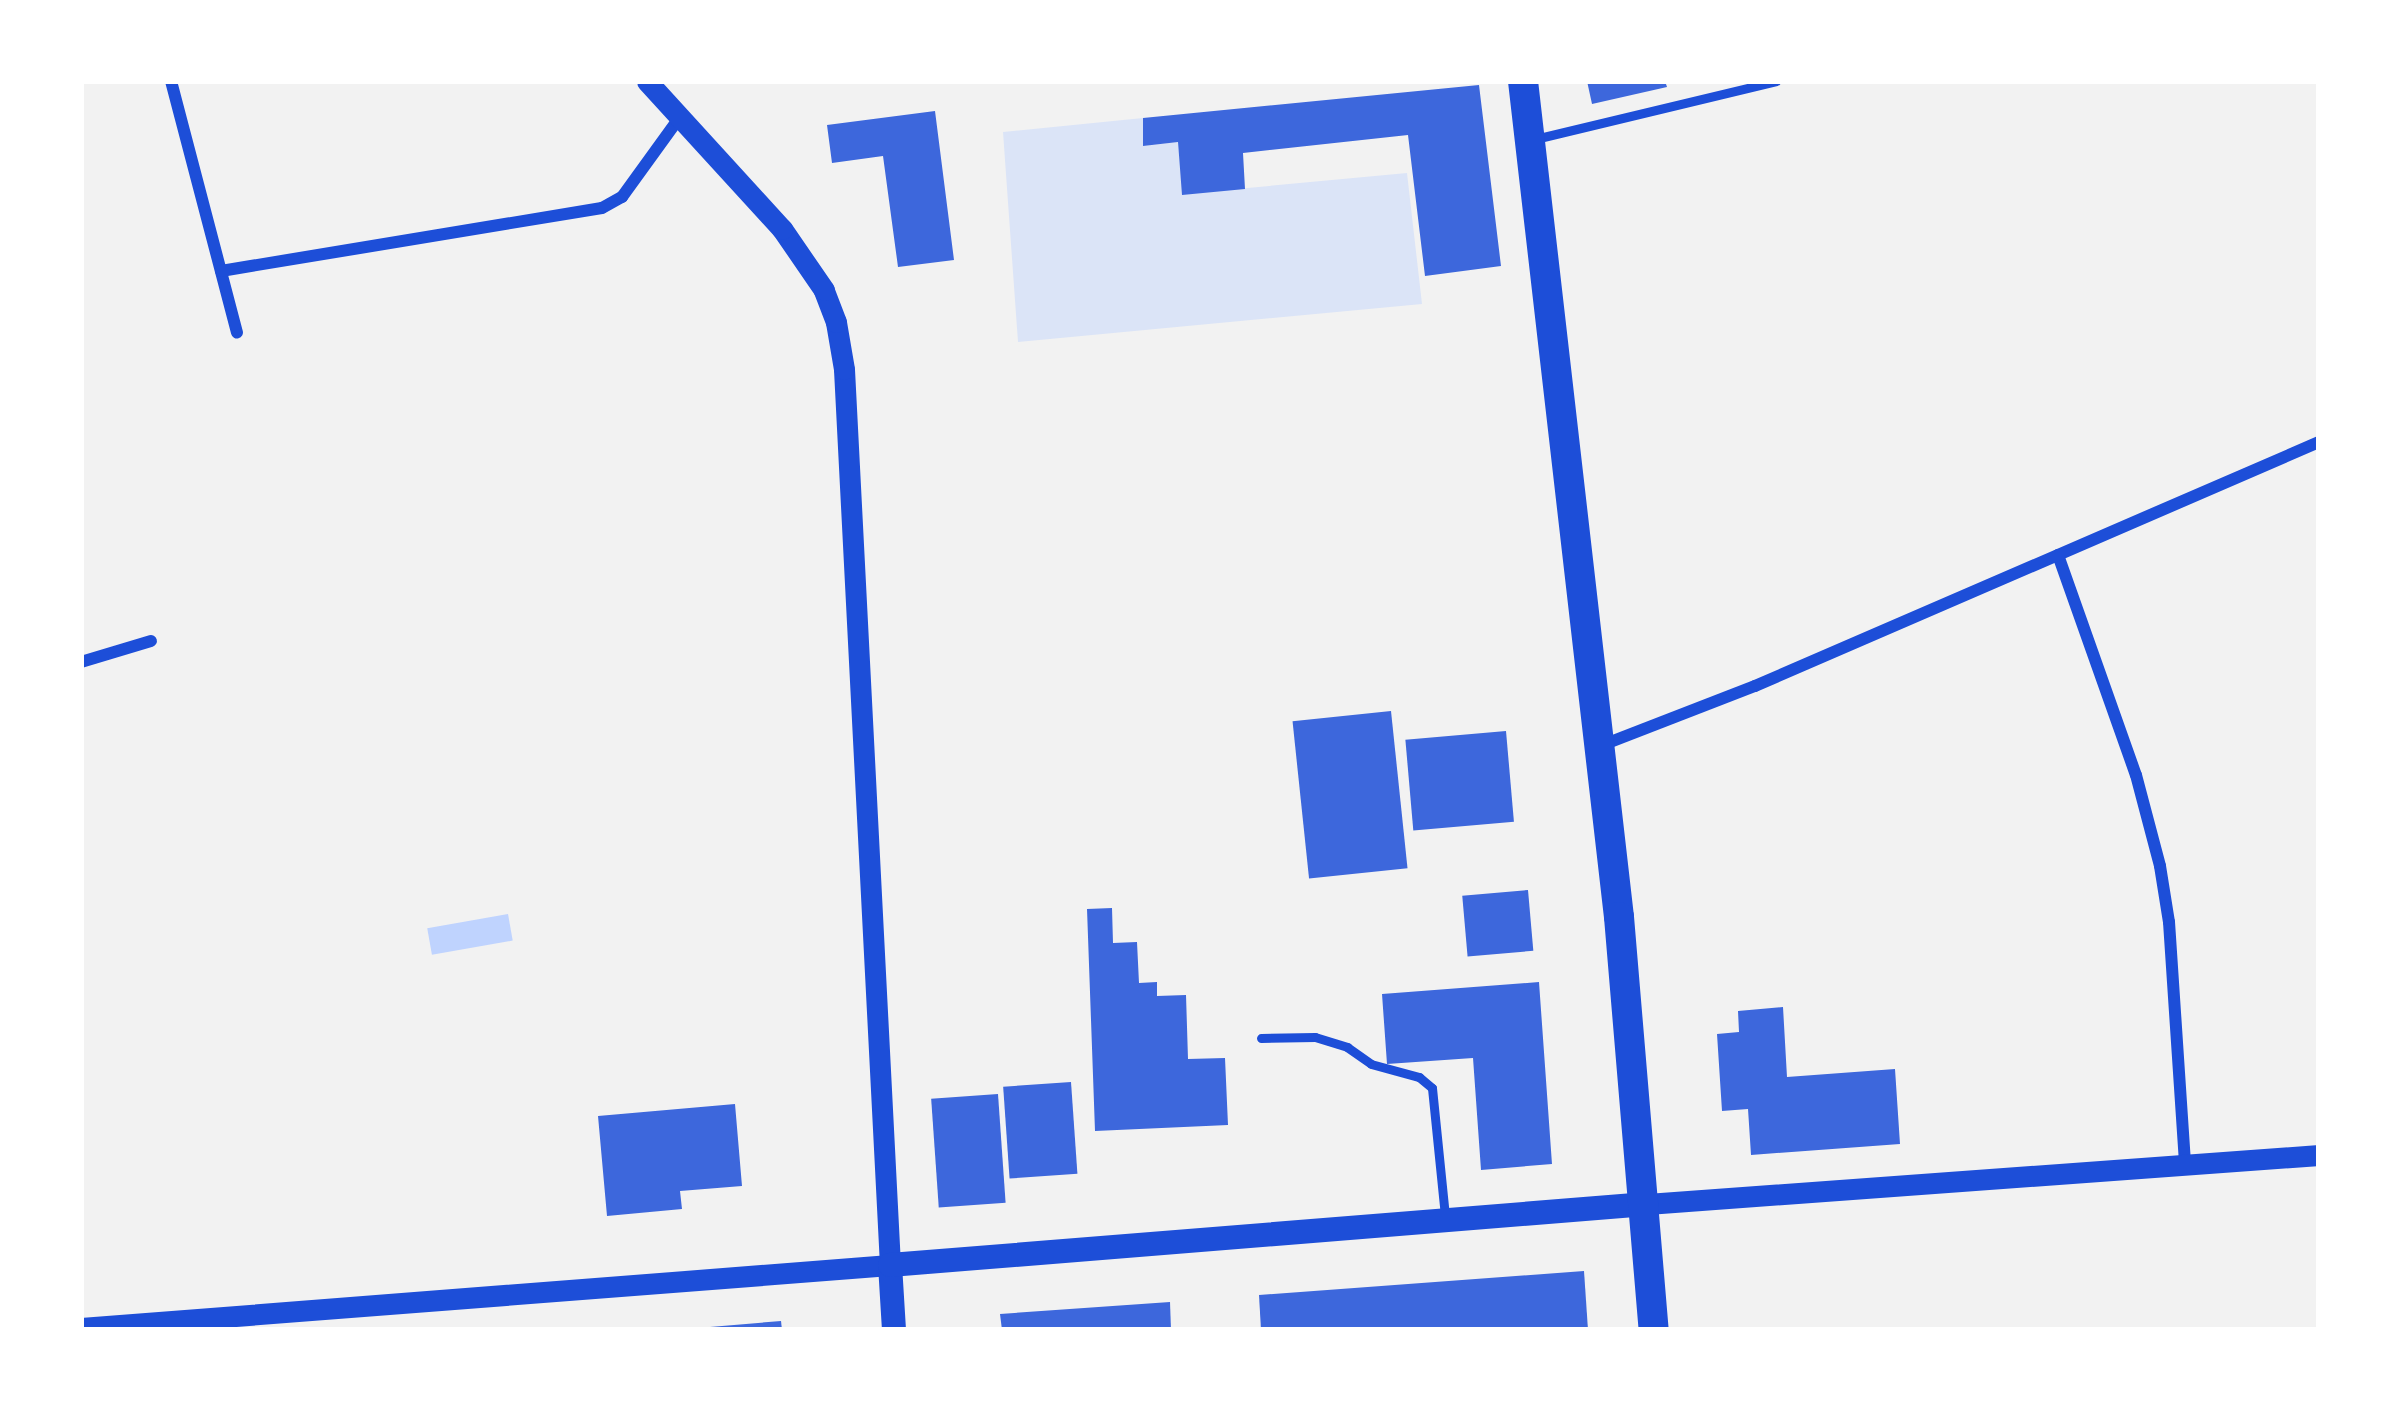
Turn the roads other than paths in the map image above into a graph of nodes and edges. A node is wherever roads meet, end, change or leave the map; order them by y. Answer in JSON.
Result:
{"nodes":[{"id":1,"x":170,"y":81,"type":"edge"},
{"id":2,"x":647,"y":81,"type":"edge"},
{"id":3,"x":1522,"y":81,"type":"edge"},
{"id":4,"x":1776,"y":81,"type":"edge"},
{"id":5,"x":680,"y":117,"type":"junction"},
{"id":6,"x":1529,"y":140,"type":"junction"},
{"id":7,"x":220,"y":271,"type":"junction"},
{"id":8,"x":237,"y":333,"type":"dead end"},
{"id":9,"x":2319,"y":442,"type":"edge"},
{"id":10,"x":2058,"y":555,"type":"junction"},
{"id":11,"x":151,"y":640,"type":"dead end"},
{"id":12,"x":81,"y":662,"type":"edge"},
{"id":13,"x":1599,"y":747,"type":"junction"},
{"id":14,"x":1261,"y":1038,"type":"dead end"},
{"id":15,"x":2319,"y":1155,"type":"edge"},
{"id":16,"x":2185,"y":1165,"type":"junction"},
{"id":17,"x":1647,"y":1204,"type":"junction"},
{"id":18,"x":1446,"y":1220,"type":"junction"},
{"id":19,"x":890,"y":1265,"type":"junction"},
{"id":20,"x":81,"y":1328,"type":"edge"},
{"id":21,"x":894,"y":1330,"type":"edge"},
{"id":22,"x":1654,"y":1330,"type":"edge"}],
"edges":[{"from":1,"to":7,"type":"street"},
{"from":2,"to":5,"type":"street"},
{"from":3,"to":6,"type":"main road"},
{"from":4,"to":6,"type":"lane"},
{"from":5,"to":7,"type":"street"},
{"from":5,"to":19,"type":"street"},
{"from":6,"to":13,"type":"main road"},
{"from":7,"to":8,"type":"street"},
{"from":9,"to":10,"type":"street"},
{"from":10,"to":13,"type":"street"},
{"from":10,"to":16,"type":"street"},
{"from":11,"to":12,"type":"street"},
{"from":13,"to":17,"type":"main road"},
{"from":14,"to":18,"type":"lane"},
{"from":15,"to":16,"type":"street"},
{"from":16,"to":17,"type":"street"},
{"from":17,"to":18,"type":"main road"},
{"from":17,"to":22,"type":"main road"},
{"from":18,"to":19,"type":"main road"},
{"from":19,"to":20,"type":"street"},
{"from":19,"to":21,"type":"main road"}]}
